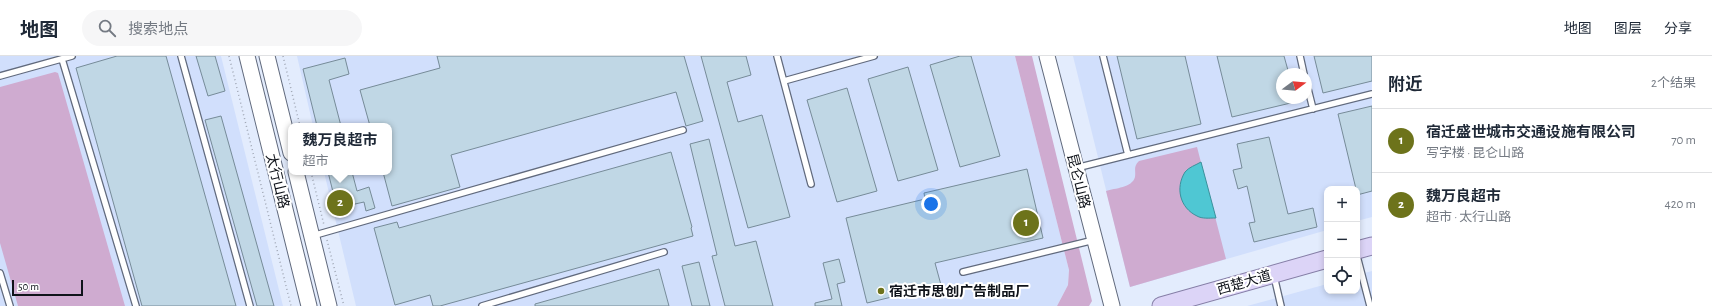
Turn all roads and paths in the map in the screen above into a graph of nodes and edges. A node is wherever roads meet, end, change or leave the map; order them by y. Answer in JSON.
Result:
{"nodes":[{"id":1,"x":72,"y":56,"type":"edge"},
{"id":2,"x":181,"y":56,"type":"edge"},
{"id":3,"x":229,"y":56,"type":"edge"},
{"id":4,"x":247,"y":56,"type":"edge"},
{"id":5,"x":267,"y":56,"type":"edge"},
{"id":6,"x":283,"y":56,"type":"edge"},
{"id":7,"x":777,"y":56,"type":"edge"},
{"id":8,"x":874,"y":56,"type":"edge"},
{"id":9,"x":1047,"y":56,"type":"edge"},
{"id":10,"x":1103,"y":56,"type":"edge"},
{"id":11,"x":1300,"y":56,"type":"edge"},
{"id":12,"x":62,"y":59,"type":"junction"},
{"id":13,"x":1303,"y":68,"type":"edge"},
{"id":14,"x":0,"y":76,"type":"edge"},
{"id":15,"x":784,"y":82,"type":"junction"},
{"id":16,"x":1372,"y":94,"type":"edge"},
{"id":17,"x":1312,"y":104,"type":"edge"},
{"id":18,"x":1313,"y":109,"type":"junction"},
{"id":19,"x":299,"y":123,"type":"edge"},
{"id":20,"x":683,"y":130,"type":"dead end"},
{"id":21,"x":288,"y":141,"type":"edge"},
{"id":22,"x":1128,"y":155,"type":"junction"},
{"id":23,"x":1076,"y":168,"type":"junction"},
{"id":24,"x":297,"y":175,"type":"edge"},
{"id":25,"x":811,"y":184,"type":"dead end"},
{"id":26,"x":312,"y":236,"type":"junction"},
{"id":27,"x":1094,"y":240,"type":"junction"},
{"id":28,"x":1372,"y":246,"type":"edge"},
{"id":29,"x":1360,"y":249,"type":"edge"},
{"id":30,"x":664,"y":252,"type":"dead end"},
{"id":31,"x":1358,"y":258,"type":"edge"},
{"id":32,"x":1324,"y":260,"type":"edge"},
{"id":33,"x":0,"y":272,"type":"edge"},
{"id":34,"x":963,"y":272,"type":"dead end"},
{"id":35,"x":1273,"y":274,"type":"junction"},
{"id":36,"x":495,"y":304,"type":"edge"},
{"id":37,"x":10,"y":306,"type":"edge"},
{"id":38,"x":136,"y":306,"type":"edge"},
{"id":39,"x":250,"y":306,"type":"edge"},
{"id":40,"x":291,"y":306,"type":"edge"},
{"id":41,"x":308,"y":306,"type":"edge"},
{"id":42,"x":329,"y":306,"type":"edge"},
{"id":43,"x":482,"y":306,"type":"edge"},
{"id":44,"x":1112,"y":306,"type":"edge"},
{"id":45,"x":1161,"y":306,"type":"edge"},
{"id":46,"x":1281,"y":306,"type":"edge"},
{"id":47,"x":1370,"y":306,"type":"edge"}],
"edges":[{"from":1,"to":12,"type":"lane"},
{"from":2,"to":39,"type":"lane"},
{"from":3,"to":40,"type":"path"},
{"from":4,"to":41,"type":"street","name":"太行山路"},
{"from":5,"to":21,"type":"street","name":"太行山路"},
{"from":6,"to":19,"type":"path"},
{"from":7,"to":15,"type":"lane"},
{"from":8,"to":15,"type":"lane"},
{"from":9,"to":23,"type":"street","name":"昆仑山路"},
{"from":10,"to":22,"type":"lane"},
{"from":11,"to":13,"type":"lane"},
{"from":12,"to":14,"type":"lane"},
{"from":12,"to":38,"type":"lane"},
{"from":15,"to":25,"type":"lane"},
{"from":16,"to":18,"type":"lane"},
{"from":17,"to":18,"type":"lane"},
{"from":18,"to":22,"type":"lane"},
{"from":20,"to":26,"type":"lane"},
{"from":22,"to":23,"type":"lane"},
{"from":23,"to":27,"type":"street","name":"昆仑山路"},
{"from":24,"to":26,"type":"street","name":"太行山路"},
{"from":26,"to":42,"type":"street","name":"太行山路"},
{"from":27,"to":34,"type":"lane"},
{"from":27,"to":44,"type":"street","name":"昆仑山路"},
{"from":28,"to":29,"type":"main road"},
{"from":30,"to":36,"type":"lane"},
{"from":31,"to":47,"type":"lane"},
{"from":32,"to":35,"type":"main road","name":"西楚大道"},
{"from":33,"to":37,"type":"lane"},
{"from":35,"to":45,"type":"main road","name":"西楚大道"},
{"from":35,"to":46,"type":"lane"},
{"from":36,"to":43,"type":"lane"}]}
